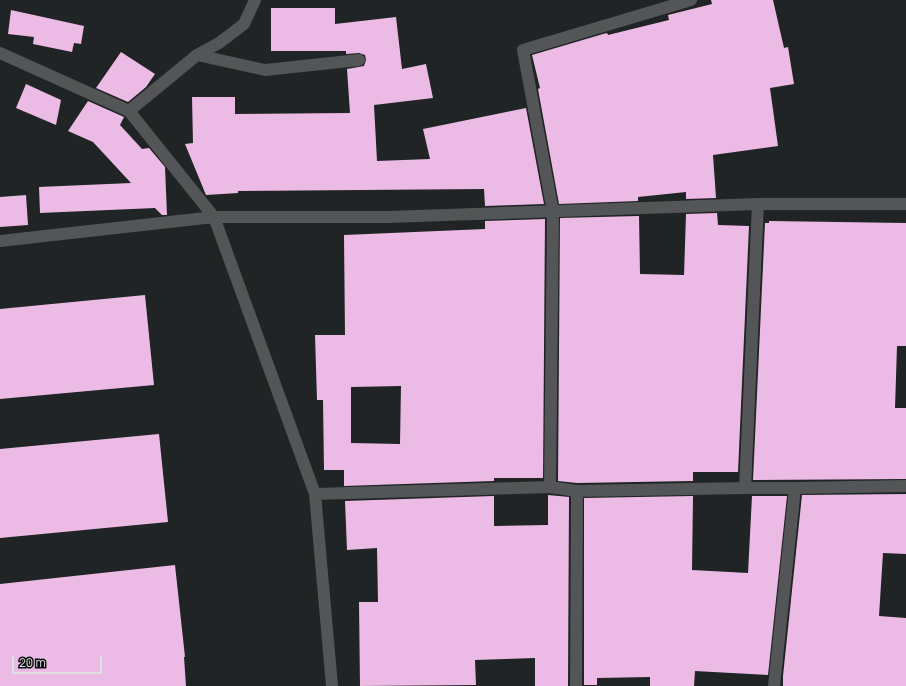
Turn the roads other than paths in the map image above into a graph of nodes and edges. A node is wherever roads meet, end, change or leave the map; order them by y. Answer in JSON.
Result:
{"nodes":[{"id":1,"x":255,"y":0,"type":"edge"},
{"id":2,"x":691,"y":0,"type":"edge"},
{"id":3,"x":0,"y":53,"type":"edge"},
{"id":4,"x":197,"y":55,"type":"junction"},
{"id":5,"x":359,"y":60,"type":"dead end"},
{"id":6,"x":129,"y":111,"type":"junction"},
{"id":7,"x":758,"y":204,"type":"junction"},
{"id":8,"x":906,"y":204,"type":"edge"},
{"id":9,"x":553,"y":212,"type":"junction"},
{"id":10,"x":214,"y":217,"type":"junction"},
{"id":11,"x":0,"y":241,"type":"edge"},
{"id":12,"x":906,"y":486,"type":"edge"},
{"id":13,"x":550,"y":487,"type":"junction"},
{"id":14,"x":745,"y":488,"type":"junction"},
{"id":15,"x":795,"y":488,"type":"junction"},
{"id":16,"x":577,"y":491,"type":"junction"},
{"id":17,"x":315,"y":494,"type":"junction"},
{"id":18,"x":332,"y":686,"type":"edge"},
{"id":19,"x":576,"y":686,"type":"edge"},
{"id":20,"x":774,"y":686,"type":"edge"}],
"edges":[{"from":1,"to":4,"type":"street"},
{"from":2,"to":9,"type":"street"},
{"from":3,"to":6,"type":"street"},
{"from":4,"to":5,"type":"street"},
{"from":4,"to":6,"type":"street"},
{"from":6,"to":10,"type":"street"},
{"from":7,"to":8,"type":"street"},
{"from":7,"to":9,"type":"street"},
{"from":7,"to":14,"type":"street"},
{"from":9,"to":10,"type":"street"},
{"from":9,"to":13,"type":"street"},
{"from":10,"to":11,"type":"street"},
{"from":10,"to":17,"type":"street"},
{"from":12,"to":15,"type":"street"},
{"from":13,"to":16,"type":"street"},
{"from":13,"to":17,"type":"street"},
{"from":14,"to":15,"type":"street"},
{"from":14,"to":16,"type":"street"},
{"from":15,"to":20,"type":"street"},
{"from":16,"to":19,"type":"street"},
{"from":17,"to":18,"type":"street"}]}
